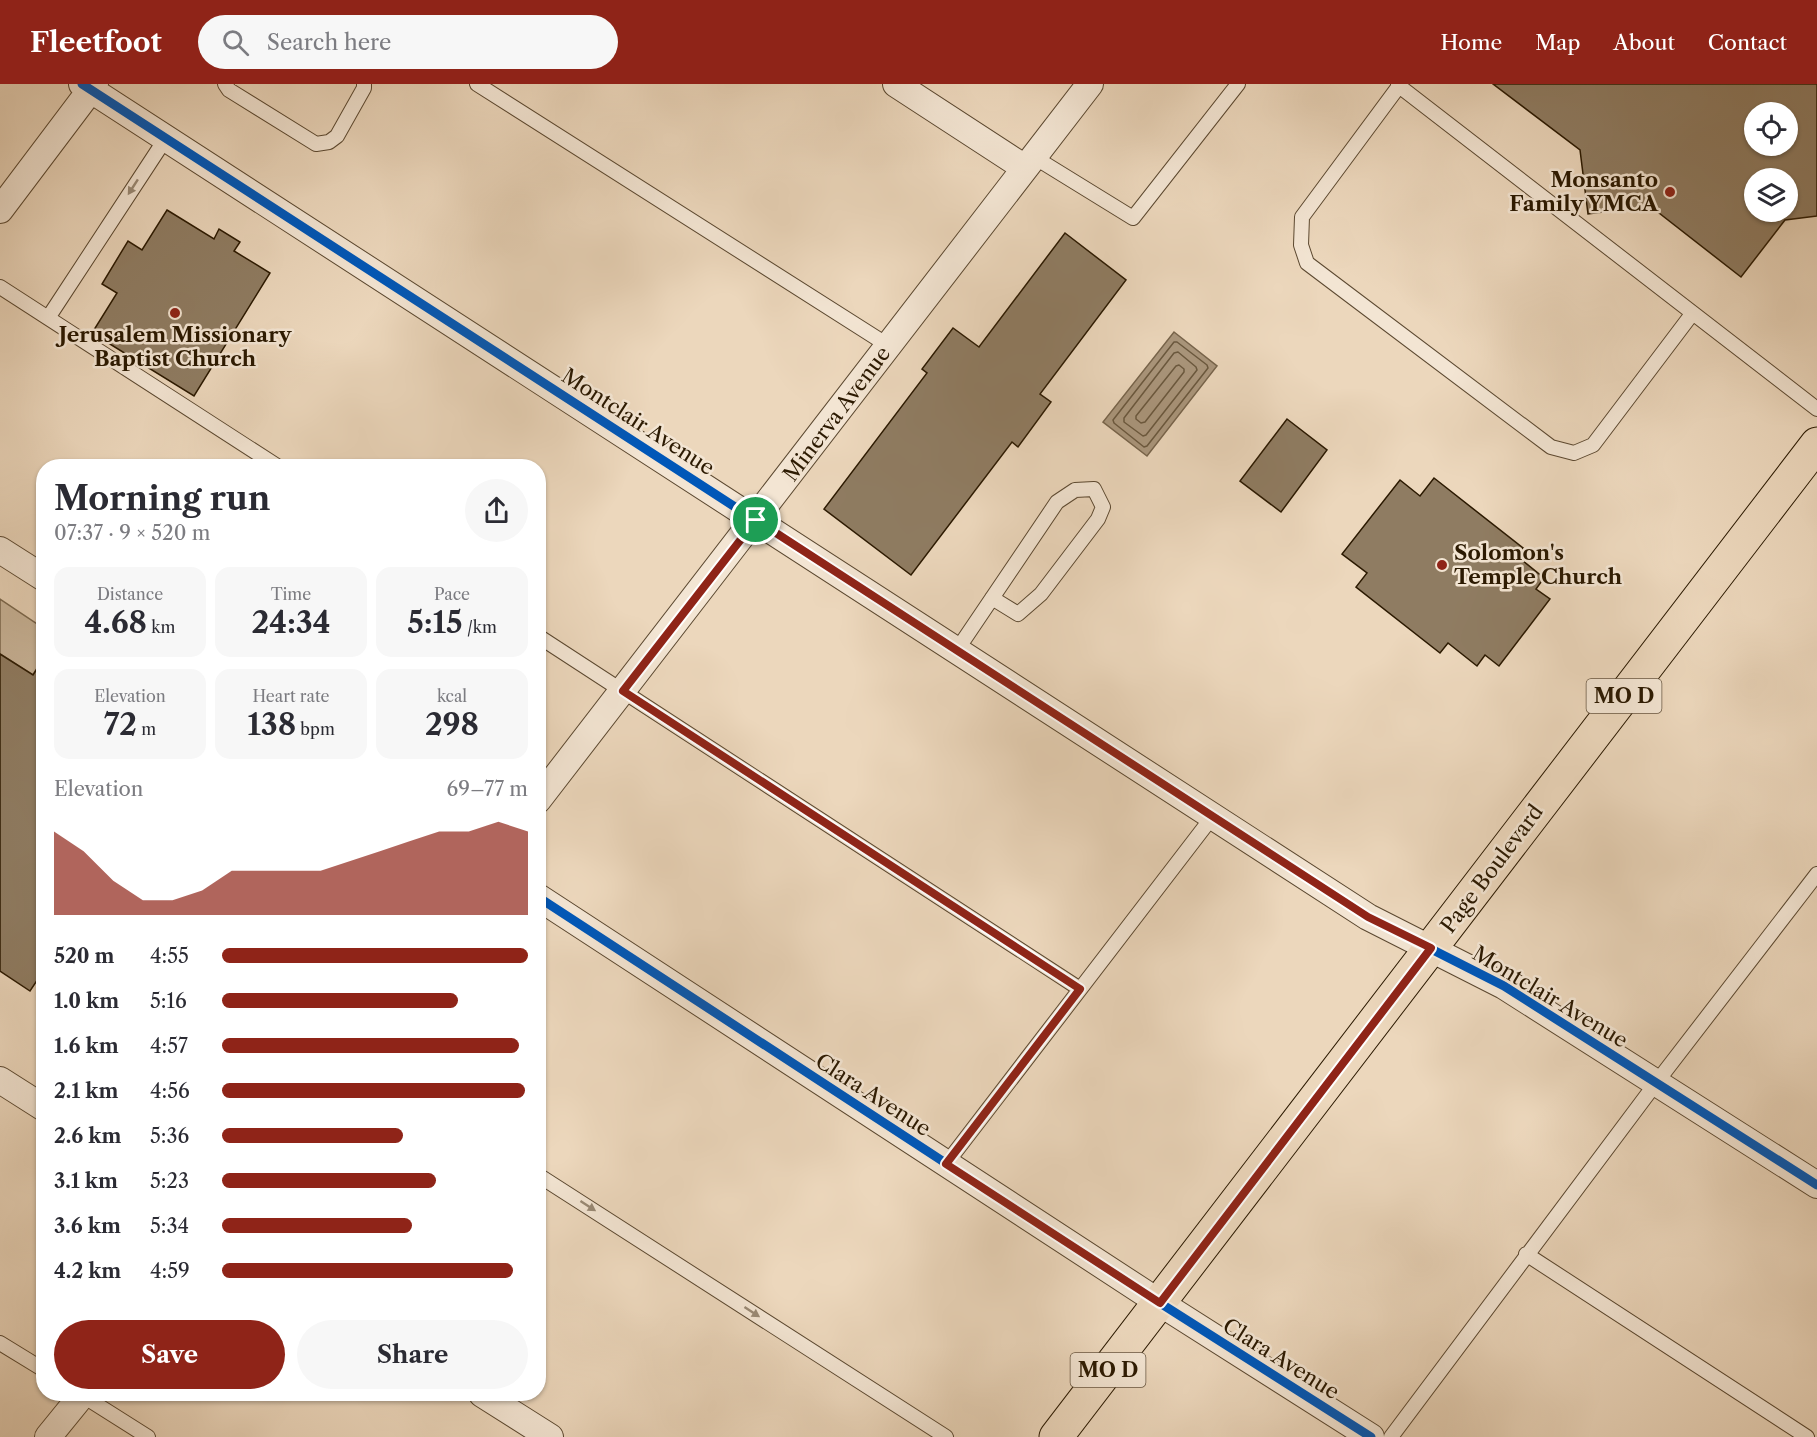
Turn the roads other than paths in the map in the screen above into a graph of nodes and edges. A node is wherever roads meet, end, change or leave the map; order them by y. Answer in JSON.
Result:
{"nodes":[{"id":1,"x":225,"y":84,"type":"edge"},
{"id":2,"x":364,"y":84,"type":"edge"},
{"id":3,"x":477,"y":84,"type":"edge"},
{"id":4,"x":896,"y":84,"type":"edge"},
{"id":5,"x":1090,"y":84,"type":"edge"},
{"id":6,"x":1238,"y":84,"type":"edge"},
{"id":7,"x":1399,"y":85,"type":"edge"},
{"id":8,"x":89,"y":86,"type":"edge"},
{"id":9,"x":166,"y":138,"type":"junction"},
{"id":10,"x":1030,"y":162,"type":"junction"},
{"id":11,"x":0,"y":210,"type":"edge"},
{"id":12,"x":0,"y":287,"type":"edge"},
{"id":13,"x":1692,"y":314,"type":"junction"},
{"id":14,"x":48,"y":318,"type":"junction"},
{"id":15,"x":890,"y":346,"type":"junction"},
{"id":16,"x":1817,"y":409,"type":"edge"},
{"id":17,"x":1817,"y":444,"type":"edge"},
{"id":18,"x":266,"y":459,"type":"edge"},
{"id":19,"x":756,"y":520,"type":"junction"},
{"id":20,"x":0,"y":550,"type":"edge"},
{"id":21,"x":36,"y":573,"type":"edge"},
{"id":22,"x":992,"y":598,"type":"junction"},
{"id":23,"x":546,"y":641,"type":"edge"},
{"id":24,"x":957,"y":650,"type":"junction"},
{"id":25,"x":623,"y":691,"type":"junction"},
{"id":26,"x":546,"y":790,"type":"edge"},
{"id":27,"x":1213,"y":816,"type":"junction"},
{"id":28,"x":1817,"y":874,"type":"edge"},
{"id":29,"x":546,"y":902,"type":"edge"},
{"id":30,"x":1431,"y":948,"type":"junction"},
{"id":31,"x":1080,"y":989,"type":"junction"},
{"id":32,"x":0,"y":1080,"type":"edge"},
{"id":33,"x":1656,"y":1083,"type":"junction"},
{"id":34,"x":36,"y":1103,"type":"edge"},
{"id":35,"x":946,"y":1164,"type":"junction"},
{"id":36,"x":546,"y":1180,"type":"edge"},
{"id":37,"x":1817,"y":1185,"type":"edge"},
{"id":38,"x":1526,"y":1254,"type":"junction"},
{"id":39,"x":1160,"y":1303,"type":"junction"},
{"id":40,"x":0,"y":1343,"type":"edge"},
{"id":41,"x":36,"y":1365,"type":"edge"},
{"id":42,"x":76,"y":1401,"type":"edge"},
{"id":43,"x":92,"y":1401,"type":"edge"},
{"id":44,"x":493,"y":1401,"type":"edge"},
{"id":45,"x":48,"y":1437,"type":"edge"},
{"id":46,"x":148,"y":1437,"type":"edge"},
{"id":47,"x":550,"y":1437,"type":"edge"},
{"id":48,"x":946,"y":1437,"type":"edge"},
{"id":49,"x":1056,"y":1437,"type":"edge"},
{"id":50,"x":1371,"y":1437,"type":"edge"},
{"id":51,"x":1391,"y":1437,"type":"edge"},
{"id":52,"x":1807,"y":1437,"type":"edge"}],
"edges":[{"from":1,"to":2,"type":"lane"},
{"from":3,"to":15,"type":"lane"},
{"from":4,"to":10,"type":"street"},
{"from":5,"to":10,"type":"street","name":"Minerva Avenue"},
{"from":6,"to":10,"type":"lane"},
{"from":7,"to":13,"type":"lane"},
{"from":7,"to":13,"type":"lane"},
{"from":8,"to":9,"type":"street","name":"Montclair Avenue"},
{"from":8,"to":11,"type":"street"},
{"from":9,"to":14,"type":"lane","one_way":true},
{"from":9,"to":19,"type":"street","name":"Montclair Avenue"},
{"from":10,"to":15,"type":"street","name":"Minerva Avenue"},
{"from":12,"to":14,"type":"lane"},
{"from":13,"to":16,"type":"lane"},
{"from":14,"to":18,"type":"lane"},
{"from":15,"to":19,"type":"street","name":"Minerva Avenue"},
{"from":17,"to":30,"type":"main road","name":"Page Boulevard","number":"MO D"},
{"from":19,"to":24,"type":"street","name":"Montclair Avenue"},
{"from":19,"to":25,"type":"street","name":"Minerva Avenue"},
{"from":20,"to":21,"type":"street"},
{"from":22,"to":22,"type":"lane"},
{"from":22,"to":24,"type":"lane"},
{"from":23,"to":25,"type":"lane"},
{"from":24,"to":27,"type":"street","name":"Montclair Avenue"},
{"from":25,"to":26,"type":"street","name":"Minerva Avenue"},
{"from":25,"to":31,"type":"lane"},
{"from":27,"to":30,"type":"street","name":"Montclair Avenue"},
{"from":27,"to":31,"type":"lane"},
{"from":28,"to":33,"type":"lane"},
{"from":29,"to":35,"type":"street","name":"Clara Avenue"},
{"from":30,"to":33,"type":"street","name":"Montclair Avenue"},
{"from":30,"to":39,"type":"main road","name":"Page Boulevard","number":"MO D"},
{"from":31,"to":35,"type":"lane"},
{"from":32,"to":34,"type":"street"},
{"from":33,"to":37,"type":"street","name":"Montclair Avenue"},
{"from":33,"to":38,"type":"lane"},
{"from":35,"to":39,"type":"street","name":"Clara Avenue"},
{"from":36,"to":48,"type":"lane","one_way":true},
{"from":38,"to":51,"type":"lane"},
{"from":38,"to":52,"type":"lane"},
{"from":39,"to":49,"type":"main road","name":"Page Boulevard","number":"MO D"},
{"from":39,"to":50,"type":"street","name":"Clara Avenue"},
{"from":40,"to":41,"type":"lane"},
{"from":42,"to":45,"type":"street"},
{"from":43,"to":46,"type":"lane"},
{"from":44,"to":47,"type":"street"}]}
